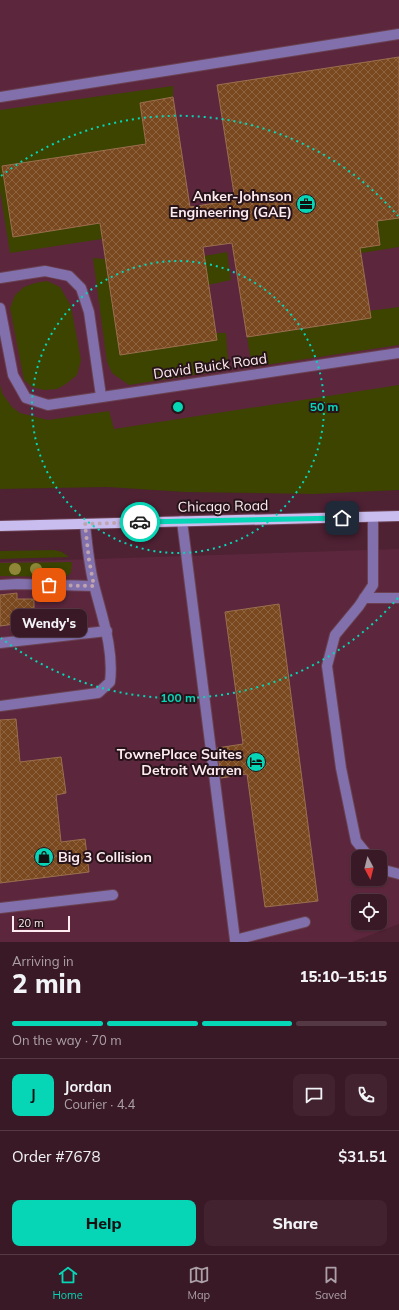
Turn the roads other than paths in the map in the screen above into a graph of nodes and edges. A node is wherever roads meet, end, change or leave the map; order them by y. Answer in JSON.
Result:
{"nodes":[{"id":1,"x":399,"y":34,"type":"edge"},
{"id":2,"x":0,"y":97,"type":"edge"},
{"id":3,"x":0,"y":278,"type":"edge"},
{"id":4,"x":0,"y":308,"type":"edge"},
{"id":5,"x":399,"y":353,"type":"edge"},
{"id":6,"x":101,"y":396,"type":"junction"},
{"id":7,"x":399,"y":516,"type":"edge"},
{"id":8,"x":373,"y":517,"type":"junction"},
{"id":9,"x":182,"y":521,"type":"junction"},
{"id":10,"x":85,"y":524,"type":"junction"},
{"id":11,"x":0,"y":526,"type":"edge"},
{"id":12,"x":0,"y":585,"type":"edge"},
{"id":13,"x":94,"y":586,"type":"junction"},
{"id":14,"x":364,"y":598,"type":"junction"},
{"id":15,"x":399,"y":598,"type":"edge"},
{"id":16,"x":107,"y":631,"type":"junction"},
{"id":17,"x":0,"y":643,"type":"edge"},
{"id":18,"x":0,"y":706,"type":"edge"},
{"id":19,"x":363,"y":850,"type":"edge"},
{"id":20,"x":387,"y":871,"type":"edge"},
{"id":21,"x":399,"y":874,"type":"edge"},
{"id":22,"x":113,"y":895,"type":"dead end"},
{"id":23,"x":0,"y":908,"type":"edge"},
{"id":24,"x":306,"y":922,"type":"dead end"}],
"edges":[{"from":1,"to":2,"type":"lane"},
{"from":3,"to":6,"type":"lane"},
{"from":4,"to":6,"type":"lane","name":"David Buick Road"},
{"from":5,"to":6,"type":"lane","name":"David Buick Road"},
{"from":7,"to":8,"type":"main road","name":"Chicago Road"},
{"from":8,"to":9,"type":"main road","name":"Chicago Road"},
{"from":8,"to":14,"type":"lane"},
{"from":9,"to":10,"type":"main road","name":"Chicago Road"},
{"from":9,"to":24,"type":"lane"},
{"from":10,"to":11,"type":"main road","name":"Chicago Road"},
{"from":10,"to":13,"type":"lane"},
{"from":12,"to":13,"type":"lane"},
{"from":13,"to":16,"type":"lane"},
{"from":14,"to":15,"type":"lane"},
{"from":14,"to":19,"type":"lane"},
{"from":16,"to":17,"type":"lane"},
{"from":16,"to":18,"type":"lane"},
{"from":20,"to":21,"type":"lane"},
{"from":22,"to":23,"type":"lane"}]}
